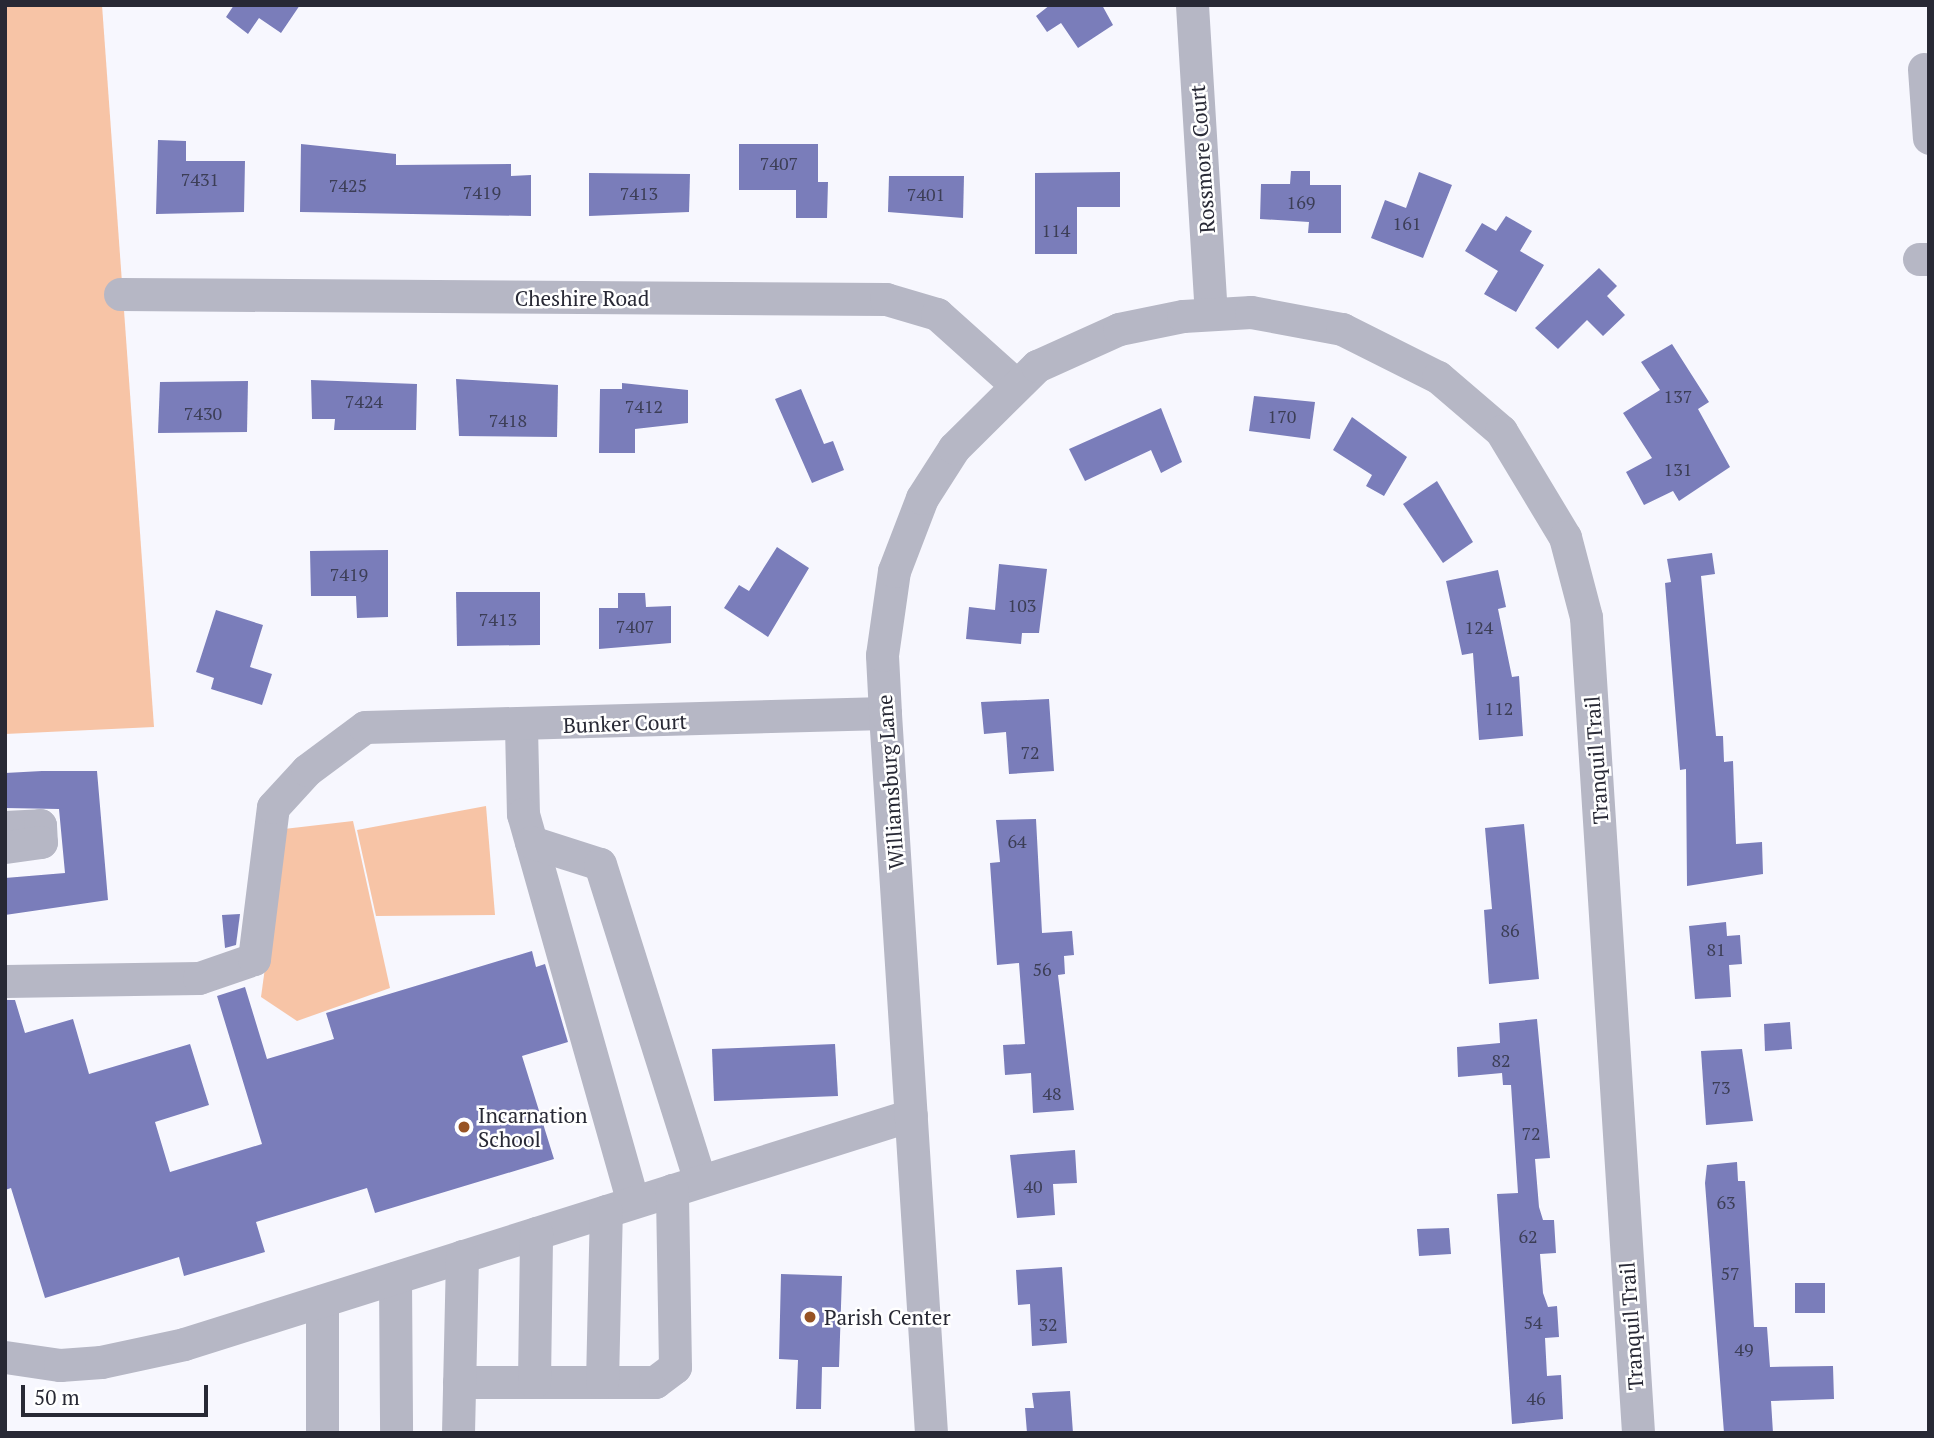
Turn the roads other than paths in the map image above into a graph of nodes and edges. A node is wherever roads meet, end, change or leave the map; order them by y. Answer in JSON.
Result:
{"nodes":[{"id":1,"x":1192,"y":5,"type":"edge"},
{"id":2,"x":1924,"y":69,"type":"dead end"},
{"id":3,"x":1929,"y":138,"type":"edge"},
{"id":4,"x":120,"y":294,"type":"dead end"},
{"id":5,"x":1212,"y":313,"type":"junction"},
{"id":6,"x":1014,"y":383,"type":"junction"},
{"id":7,"x":885,"y":713,"type":"junction"},
{"id":8,"x":521,"y":727,"type":"junction"},
{"id":9,"x":5,"y":827,"type":"edge"},
{"id":10,"x":531,"y":842,"type":"junction"},
{"id":11,"x":5,"y":847,"type":"edge"},
{"id":12,"x":5,"y":981,"type":"edge"},
{"id":13,"x":911,"y":1115,"type":"junction"},
{"id":14,"x":686,"y":1186,"type":"junction"},
{"id":15,"x":620,"y":1207,"type":"junction"},
{"id":16,"x":536,"y":1233,"type":"junction"},
{"id":17,"x":462,"y":1256,"type":"junction"},
{"id":18,"x":395,"y":1278,"type":"junction"},
{"id":19,"x":322,"y":1301,"type":"junction"},
{"id":20,"x":5,"y":1357,"type":"edge"},
{"id":21,"x":459,"y":1382,"type":"junction"},
{"id":22,"x":534,"y":1382,"type":"junction"},
{"id":23,"x":602,"y":1382,"type":"junction"},
{"id":24,"x":322,"y":1433,"type":"edge"},
{"id":25,"x":396,"y":1433,"type":"edge"},
{"id":26,"x":458,"y":1433,"type":"edge"},
{"id":27,"x":931,"y":1433,"type":"edge"},
{"id":28,"x":1638,"y":1433,"type":"edge"}],
"edges":[{"from":1,"to":5,"type":"street","name":"Rossmore Court"},
{"from":2,"to":3,"type":"street"},
{"from":4,"to":6,"type":"street","name":"Cheshire Road"},
{"from":5,"to":6,"type":"street","name":"Williamsburg Lane"},
{"from":5,"to":28,"type":"street","name":"Tranquil Trail"},
{"from":6,"to":7,"type":"street","name":"Williamsburg Lane"},
{"from":7,"to":8,"type":"street","name":"Bunker Court"},
{"from":7,"to":13,"type":"street","name":"Williamsburg Lane"},
{"from":8,"to":10,"type":"street"},
{"from":8,"to":12,"type":"street","name":"Bunker Court"},
{"from":9,"to":11,"type":"street"},
{"from":10,"to":14,"type":"street"},
{"from":10,"to":15,"type":"street"},
{"from":13,"to":14,"type":"street"},
{"from":13,"to":27,"type":"street","name":"Williamsburg Lane"},
{"from":14,"to":15,"type":"street"},
{"from":14,"to":23,"type":"street"},
{"from":15,"to":16,"type":"street"},
{"from":15,"to":23,"type":"street"},
{"from":16,"to":17,"type":"street"},
{"from":16,"to":22,"type":"street"},
{"from":17,"to":18,"type":"street"},
{"from":17,"to":21,"type":"street"},
{"from":18,"to":19,"type":"street"},
{"from":18,"to":25,"type":"street"},
{"from":19,"to":20,"type":"street"},
{"from":19,"to":24,"type":"street"},
{"from":21,"to":22,"type":"street"},
{"from":21,"to":26,"type":"street"},
{"from":22,"to":23,"type":"street"}]}
